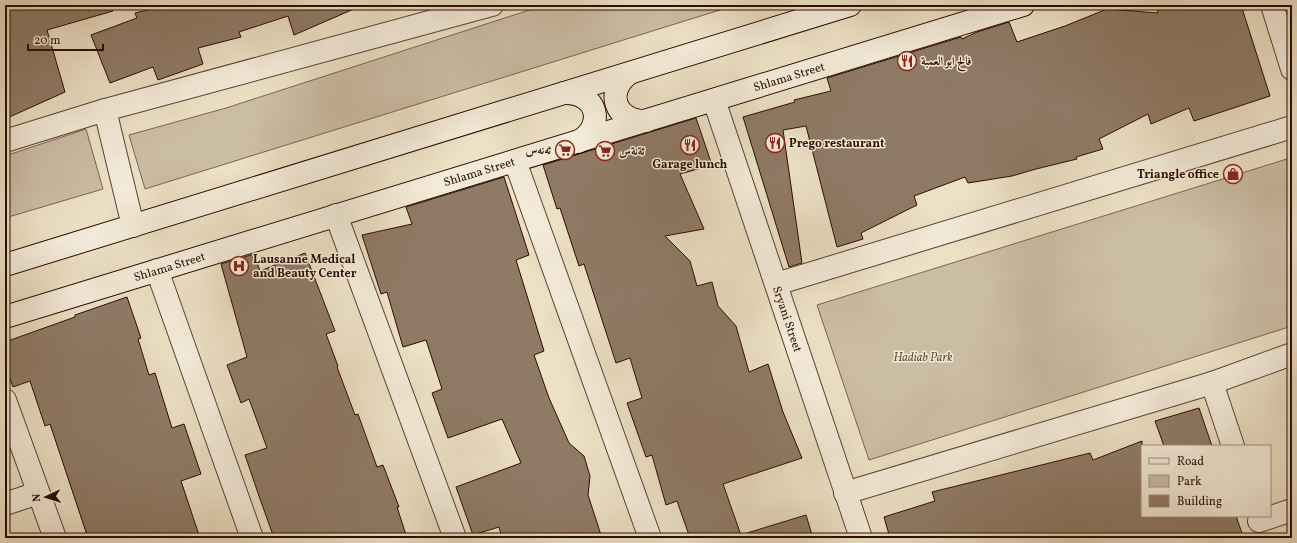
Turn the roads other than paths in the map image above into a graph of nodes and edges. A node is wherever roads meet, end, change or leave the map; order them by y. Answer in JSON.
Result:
{"nodes":[{"id":1,"x":492,"y":5,"type":"edge"},
{"id":2,"x":850,"y":5,"type":"edge"},
{"id":3,"x":1023,"y":5,"type":"edge"},
{"id":4,"x":1272,"y":5,"type":"edge"},
{"id":5,"x":1292,"y":69,"type":"edge"},
{"id":6,"x":630,"y":73,"type":"junction"},
{"id":7,"x":564,"y":93,"type":"junction"},
{"id":8,"x":714,"y":100,"type":"junction"},
{"id":9,"x":106,"y":110,"type":"junction"},
{"id":10,"x":646,"y":121,"type":"junction"},
{"id":11,"x":1292,"y":127,"type":"edge"},
{"id":12,"x":5,"y":141,"type":"edge"},
{"id":13,"x":578,"y":142,"type":"junction"},
{"id":14,"x":515,"y":161,"type":"junction"},
{"id":15,"x":336,"y":215,"type":"junction"},
{"id":16,"x":133,"y":226,"type":"junction"},
{"id":17,"x":5,"y":266,"type":"edge"},
{"id":18,"x":157,"y":270,"type":"junction"},
{"id":19,"x":776,"y":284,"type":"junction"},
{"id":20,"x":5,"y":317,"type":"edge"},
{"id":21,"x":1292,"y":354,"type":"edge"},
{"id":22,"x":1212,"y":383,"type":"junction"},
{"id":23,"x":5,"y":400,"type":"edge"},
{"id":24,"x":1233,"y":445,"type":"edge"},
{"id":25,"x":38,"y":493,"type":"junction"},
{"id":26,"x":845,"y":493,"type":"junction"},
{"id":27,"x":5,"y":504,"type":"edge"},
{"id":28,"x":1292,"y":510,"type":"edge"},
{"id":29,"x":1260,"y":525,"type":"edge"},
{"id":30,"x":55,"y":538,"type":"edge"},
{"id":31,"x":252,"y":538,"type":"edge"},
{"id":32,"x":455,"y":538,"type":"edge"},
{"id":33,"x":650,"y":538,"type":"edge"},
{"id":34,"x":861,"y":538,"type":"edge"}],
"edges":[{"from":1,"to":9,"type":"street"},
{"from":2,"to":6,"type":"street"},
{"from":3,"to":8,"type":"street","name":"Shlama Street"},
{"from":4,"to":5,"type":"street"},
{"from":6,"to":7,"type":"street"},
{"from":6,"to":10,"type":"street"},
{"from":7,"to":13,"type":"street"},
{"from":7,"to":16,"type":"street"},
{"from":8,"to":10,"type":"street","name":"Shlama Street"},
{"from":8,"to":19,"type":"street","name":"Sryani Street"},
{"from":9,"to":12,"type":"street"},
{"from":9,"to":16,"type":"street"},
{"from":10,"to":13,"type":"street","name":"Shlama Street"},
{"from":11,"to":19,"type":"street"},
{"from":13,"to":14,"type":"street","name":"Shlama Street"},
{"from":14,"to":15,"type":"street","name":"Shlama Street"},
{"from":14,"to":33,"type":"street"},
{"from":15,"to":18,"type":"street","name":"Shlama Street"},
{"from":15,"to":32,"type":"street"},
{"from":16,"to":17,"type":"street"},
{"from":18,"to":20,"type":"street","name":"Shlama Street"},
{"from":18,"to":31,"type":"street"},
{"from":19,"to":26,"type":"street","name":"Sryani Street"},
{"from":21,"to":22,"type":"street"},
{"from":22,"to":24,"type":"street"},
{"from":22,"to":26,"type":"street"},
{"from":23,"to":25,"type":"street"},
{"from":25,"to":27,"type":"street"},
{"from":25,"to":30,"type":"street"},
{"from":26,"to":34,"type":"street","name":"Sryani Street"},
{"from":28,"to":29,"type":"street"}]}
